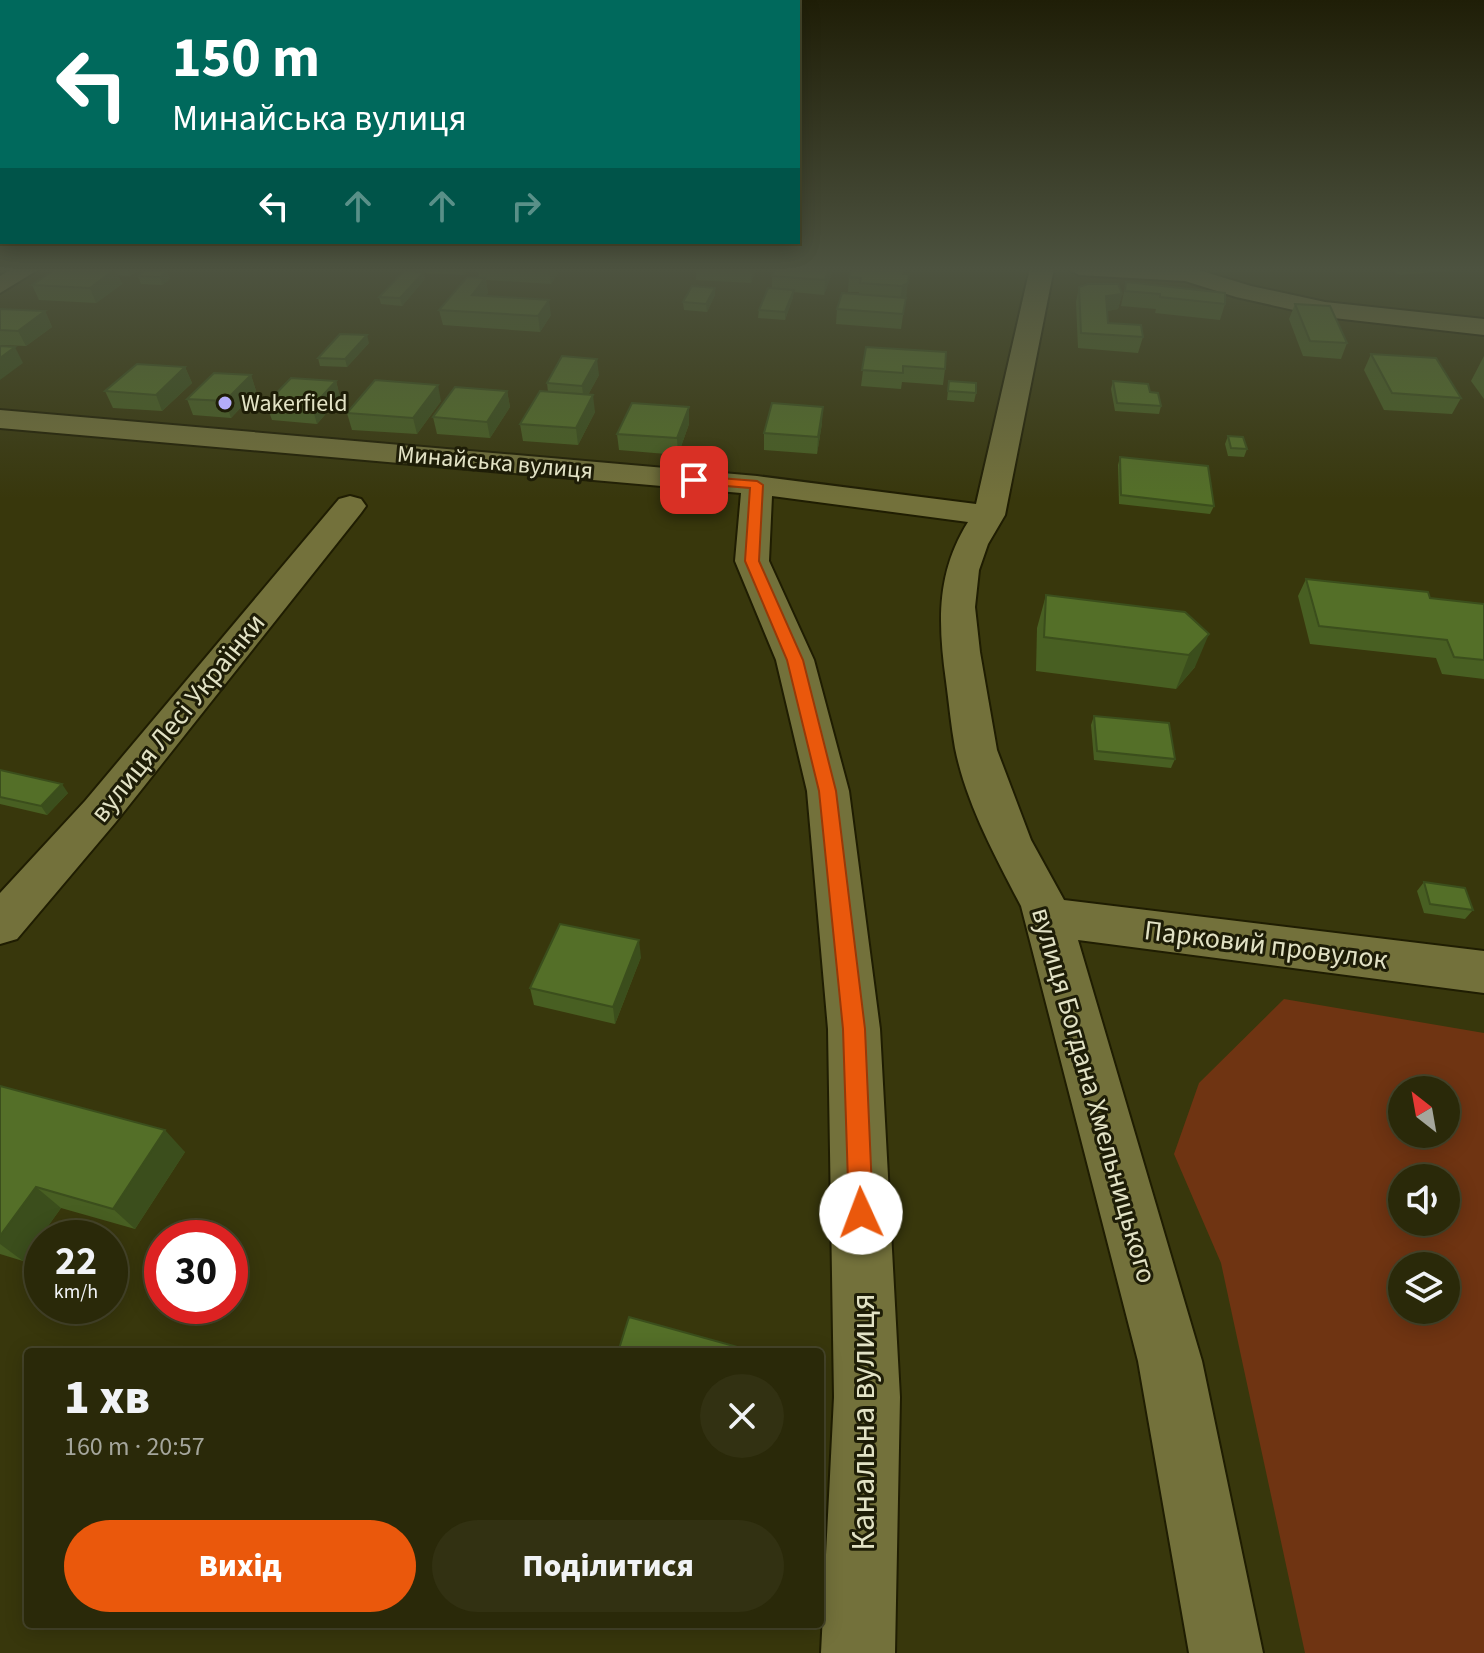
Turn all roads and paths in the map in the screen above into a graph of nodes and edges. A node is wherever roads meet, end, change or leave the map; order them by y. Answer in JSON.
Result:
{"nodes":[{"id":1,"x":1025,"y":345,"type":"edge"},
{"id":2,"x":0,"y":419,"type":"edge"},
{"id":3,"x":757,"y":485,"type":"junction"},
{"id":4,"x":350,"y":506,"type":"dead end"},
{"id":5,"x":989,"y":515,"type":"junction"},
{"id":6,"x":1047,"y":917,"type":"junction"},
{"id":7,"x":0,"y":925,"type":"edge"},
{"id":8,"x":1484,"y":972,"type":"edge"},
{"id":9,"x":858,"y":1653,"type":"edge"},
{"id":10,"x":1226,"y":1653,"type":"edge"}],
"edges":[{"from":1,"to":5,"type":"street","name":"вулиця Богдана Хмельницького"},
{"from":2,"to":3,"type":"street","name":"Минайська вулиця"},
{"from":3,"to":5,"type":"street","name":"Минайська вулиця"},
{"from":3,"to":9,"type":"street","name":"Канальна вулиця"},
{"from":4,"to":7,"type":"street","name":"вулиця Лесі Українки"},
{"from":5,"to":6,"type":"street","name":"вулиця Богдана Хмельницького"},
{"from":6,"to":8,"type":"street","name":"Парковий провулок"},
{"from":6,"to":10,"type":"street","name":"вулиця Богдана Хмельницького"}]}
